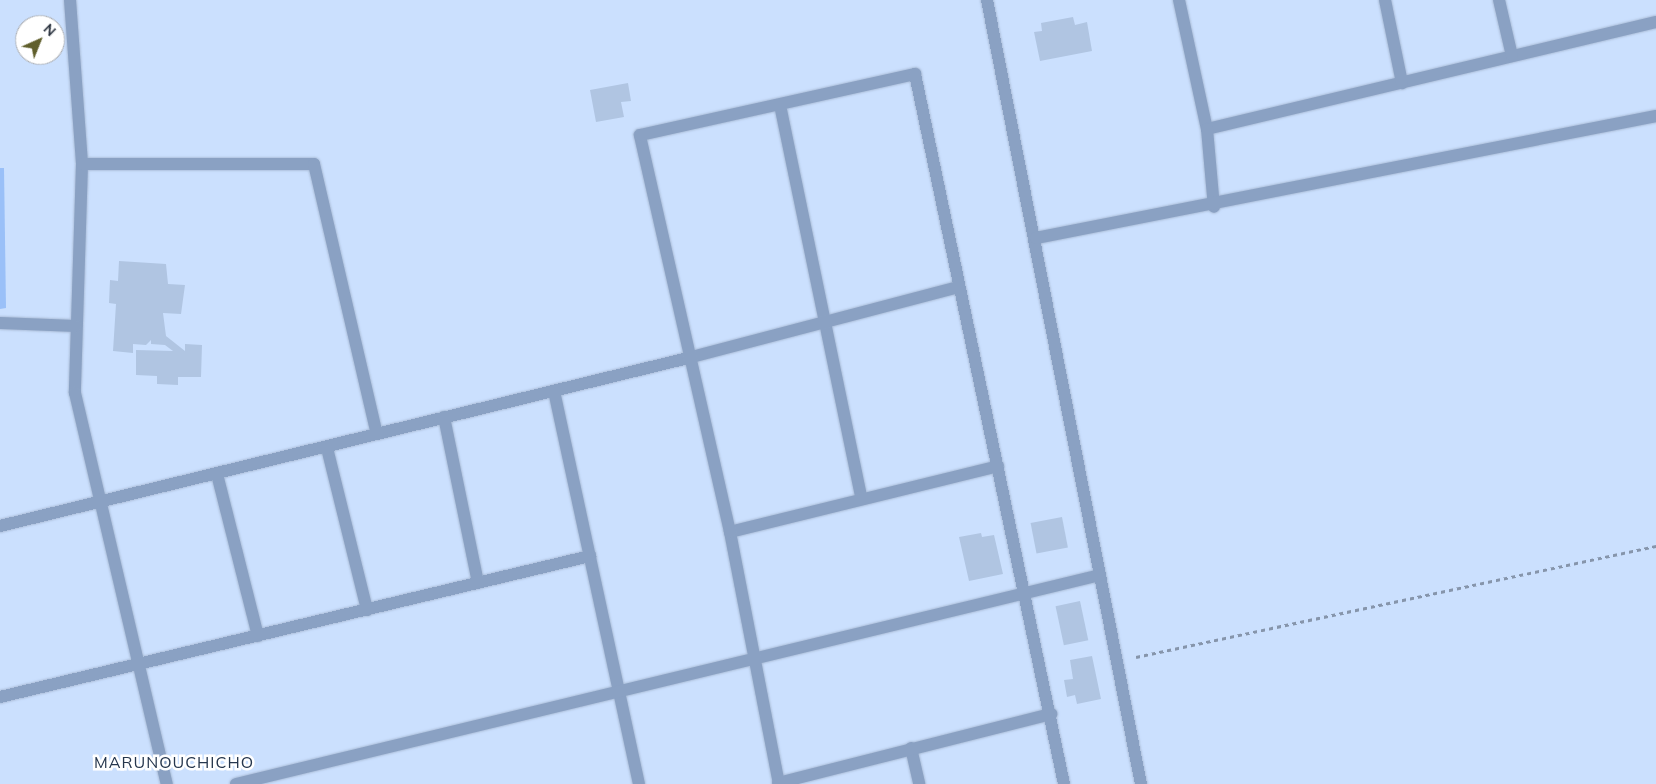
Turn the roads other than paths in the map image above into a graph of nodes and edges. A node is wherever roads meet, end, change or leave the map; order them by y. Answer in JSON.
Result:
{"nodes":[{"id":1,"x":70,"y":0,"type":"edge"},
{"id":2,"x":987,"y":0,"type":"edge"},
{"id":3,"x":1179,"y":0,"type":"edge"},
{"id":4,"x":1385,"y":0,"type":"edge"},
{"id":5,"x":1499,"y":0,"type":"edge"},
{"id":6,"x":1656,"y":22,"type":"edge"},
{"id":7,"x":1512,"y":56,"type":"junction"},
{"id":8,"x":1402,"y":83,"type":"junction"},
{"id":9,"x":780,"y":105,"type":"junction"},
{"id":10,"x":1656,"y":116,"type":"edge"},
{"id":11,"x":1207,"y":130,"type":"junction"},
{"id":12,"x":82,"y":164,"type":"junction"},
{"id":13,"x":1214,"y":207,"type":"junction"},
{"id":14,"x":1036,"y":238,"type":"junction"},
{"id":15,"x":959,"y":287,"type":"junction"},
{"id":16,"x":825,"y":322,"type":"junction"},
{"id":17,"x":0,"y":323,"type":"edge"},
{"id":18,"x":76,"y":326,"type":"junction"},
{"id":19,"x":688,"y":358,"type":"junction"},
{"id":20,"x":554,"y":391,"type":"junction"},
{"id":21,"x":444,"y":417,"type":"junction"},
{"id":22,"x":377,"y":434,"type":"junction"},
{"id":23,"x":327,"y":448,"type":"junction"},
{"id":24,"x":998,"y":466,"type":"junction"},
{"id":25,"x":217,"y":474,"type":"junction"},
{"id":26,"x":862,"y":497,"type":"junction"},
{"id":27,"x":98,"y":500,"type":"junction"},
{"id":28,"x":0,"y":526,"type":"edge"},
{"id":29,"x":730,"y":532,"type":"junction"},
{"id":30,"x":590,"y":556,"type":"junction"},
{"id":31,"x":1100,"y":575,"type":"junction"},
{"id":32,"x":478,"y":582,"type":"junction"},
{"id":33,"x":1024,"y":592,"type":"junction"},
{"id":34,"x":367,"y":610,"type":"junction"},
{"id":35,"x":258,"y":636,"type":"junction"},
{"id":36,"x":755,"y":656,"type":"junction"},
{"id":37,"x":136,"y":668,"type":"junction"},
{"id":38,"x":622,"y":689,"type":"junction"},
{"id":39,"x":0,"y":697,"type":"edge"},
{"id":40,"x":1051,"y":714,"type":"junction"},
{"id":41,"x":911,"y":748,"type":"junction"},
{"id":42,"x":167,"y":784,"type":"edge"},
{"id":43,"x":236,"y":784,"type":"edge"},
{"id":44,"x":639,"y":784,"type":"edge"},
{"id":45,"x":778,"y":784,"type":"edge"},
{"id":46,"x":919,"y":784,"type":"edge"},
{"id":47,"x":1064,"y":784,"type":"edge"},
{"id":48,"x":1140,"y":784,"type":"edge"}],
"edges":[{"from":1,"to":12,"type":"street"},
{"from":2,"to":14,"type":"street"},
{"from":3,"to":11,"type":"street"},
{"from":4,"to":8,"type":"street"},
{"from":5,"to":7,"type":"street"},
{"from":6,"to":7,"type":"street"},
{"from":7,"to":8,"type":"street"},
{"from":8,"to":11,"type":"street"},
{"from":9,"to":15,"type":"street"},
{"from":9,"to":16,"type":"street"},
{"from":9,"to":19,"type":"street"},
{"from":10,"to":13,"type":"street"},
{"from":11,"to":13,"type":"street"},
{"from":12,"to":18,"type":"street"},
{"from":12,"to":22,"type":"street"},
{"from":13,"to":14,"type":"street"},
{"from":14,"to":31,"type":"street"},
{"from":15,"to":16,"type":"street"},
{"from":15,"to":24,"type":"street"},
{"from":16,"to":19,"type":"street"},
{"from":16,"to":26,"type":"street"},
{"from":17,"to":18,"type":"street"},
{"from":18,"to":27,"type":"street"},
{"from":19,"to":20,"type":"street"},
{"from":19,"to":29,"type":"street"},
{"from":20,"to":21,"type":"street"},
{"from":20,"to":30,"type":"street"},
{"from":21,"to":22,"type":"street"},
{"from":21,"to":32,"type":"street"},
{"from":22,"to":23,"type":"street"},
{"from":23,"to":25,"type":"street"},
{"from":23,"to":34,"type":"street"},
{"from":24,"to":26,"type":"street"},
{"from":24,"to":33,"type":"street"},
{"from":25,"to":27,"type":"street"},
{"from":25,"to":35,"type":"street"},
{"from":26,"to":29,"type":"street"},
{"from":27,"to":28,"type":"street"},
{"from":27,"to":37,"type":"street"},
{"from":29,"to":36,"type":"street"},
{"from":30,"to":32,"type":"street"},
{"from":30,"to":38,"type":"street"},
{"from":31,"to":33,"type":"street"},
{"from":31,"to":48,"type":"street"},
{"from":32,"to":34,"type":"street"},
{"from":33,"to":36,"type":"street"},
{"from":33,"to":40,"type":"street"},
{"from":34,"to":35,"type":"street"},
{"from":35,"to":37,"type":"street"},
{"from":36,"to":38,"type":"street"},
{"from":36,"to":45,"type":"street"},
{"from":37,"to":39,"type":"street"},
{"from":37,"to":42,"type":"street"},
{"from":38,"to":43,"type":"street"},
{"from":38,"to":44,"type":"street"},
{"from":40,"to":41,"type":"street"},
{"from":40,"to":47,"type":"street"},
{"from":41,"to":45,"type":"street"},
{"from":41,"to":46,"type":"street"}]}
